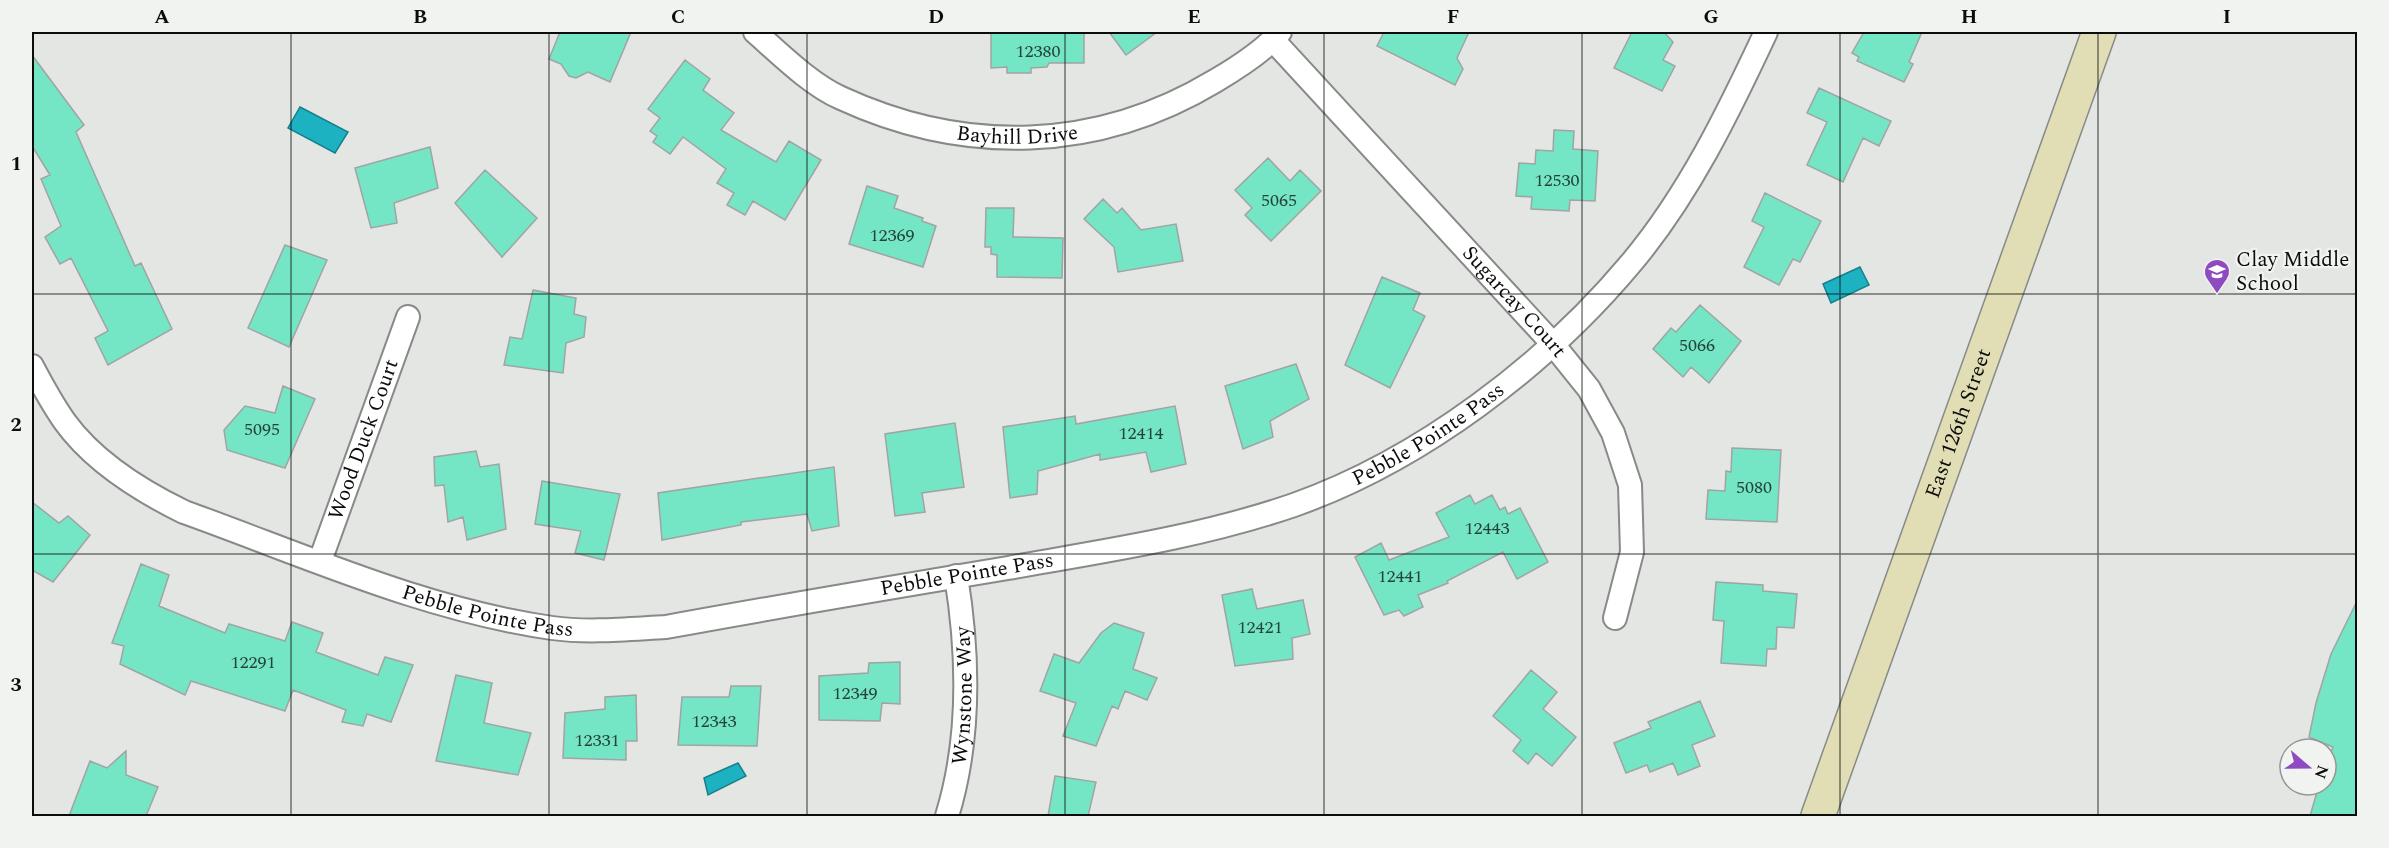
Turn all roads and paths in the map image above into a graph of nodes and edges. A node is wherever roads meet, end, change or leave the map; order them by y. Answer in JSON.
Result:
{"nodes":[{"id":1,"x":755,"y":32,"type":"edge"},
{"id":2,"x":1766,"y":32,"type":"edge"},
{"id":3,"x":2099,"y":32,"type":"edge"},
{"id":4,"x":1276,"y":36,"type":"edge"},
{"id":5,"x":408,"y":317,"type":"dead end"},
{"id":6,"x":1552,"y":343,"type":"junction"},
{"id":7,"x":32,"y":366,"type":"edge"},
{"id":8,"x":320,"y":561,"type":"junction"},
{"id":9,"x":956,"y":576,"type":"junction"},
{"id":10,"x":1615,"y":618,"type":"dead end"},
{"id":11,"x":947,"y":816,"type":"edge"},
{"id":12,"x":1818,"y":816,"type":"edge"}],
"edges":[{"from":1,"to":4,"type":"street","name":"Bayhill Drive"},
{"from":2,"to":6,"type":"street","name":"Pebble Pointe Pass"},
{"from":3,"to":12,"type":"street","name":"East 126th Street"},
{"from":4,"to":6,"type":"street","name":"Sugarcay Court"},
{"from":5,"to":8,"type":"street","name":"Wood Duck Court"},
{"from":6,"to":9,"type":"street","name":"Pebble Pointe Pass"},
{"from":6,"to":10,"type":"street","name":"Sugarcay Court"},
{"from":7,"to":8,"type":"street","name":"Pebble Pointe Pass"},
{"from":8,"to":9,"type":"street","name":"Pebble Pointe Pass"},
{"from":9,"to":11,"type":"street","name":"Wynstone Way"}]}
